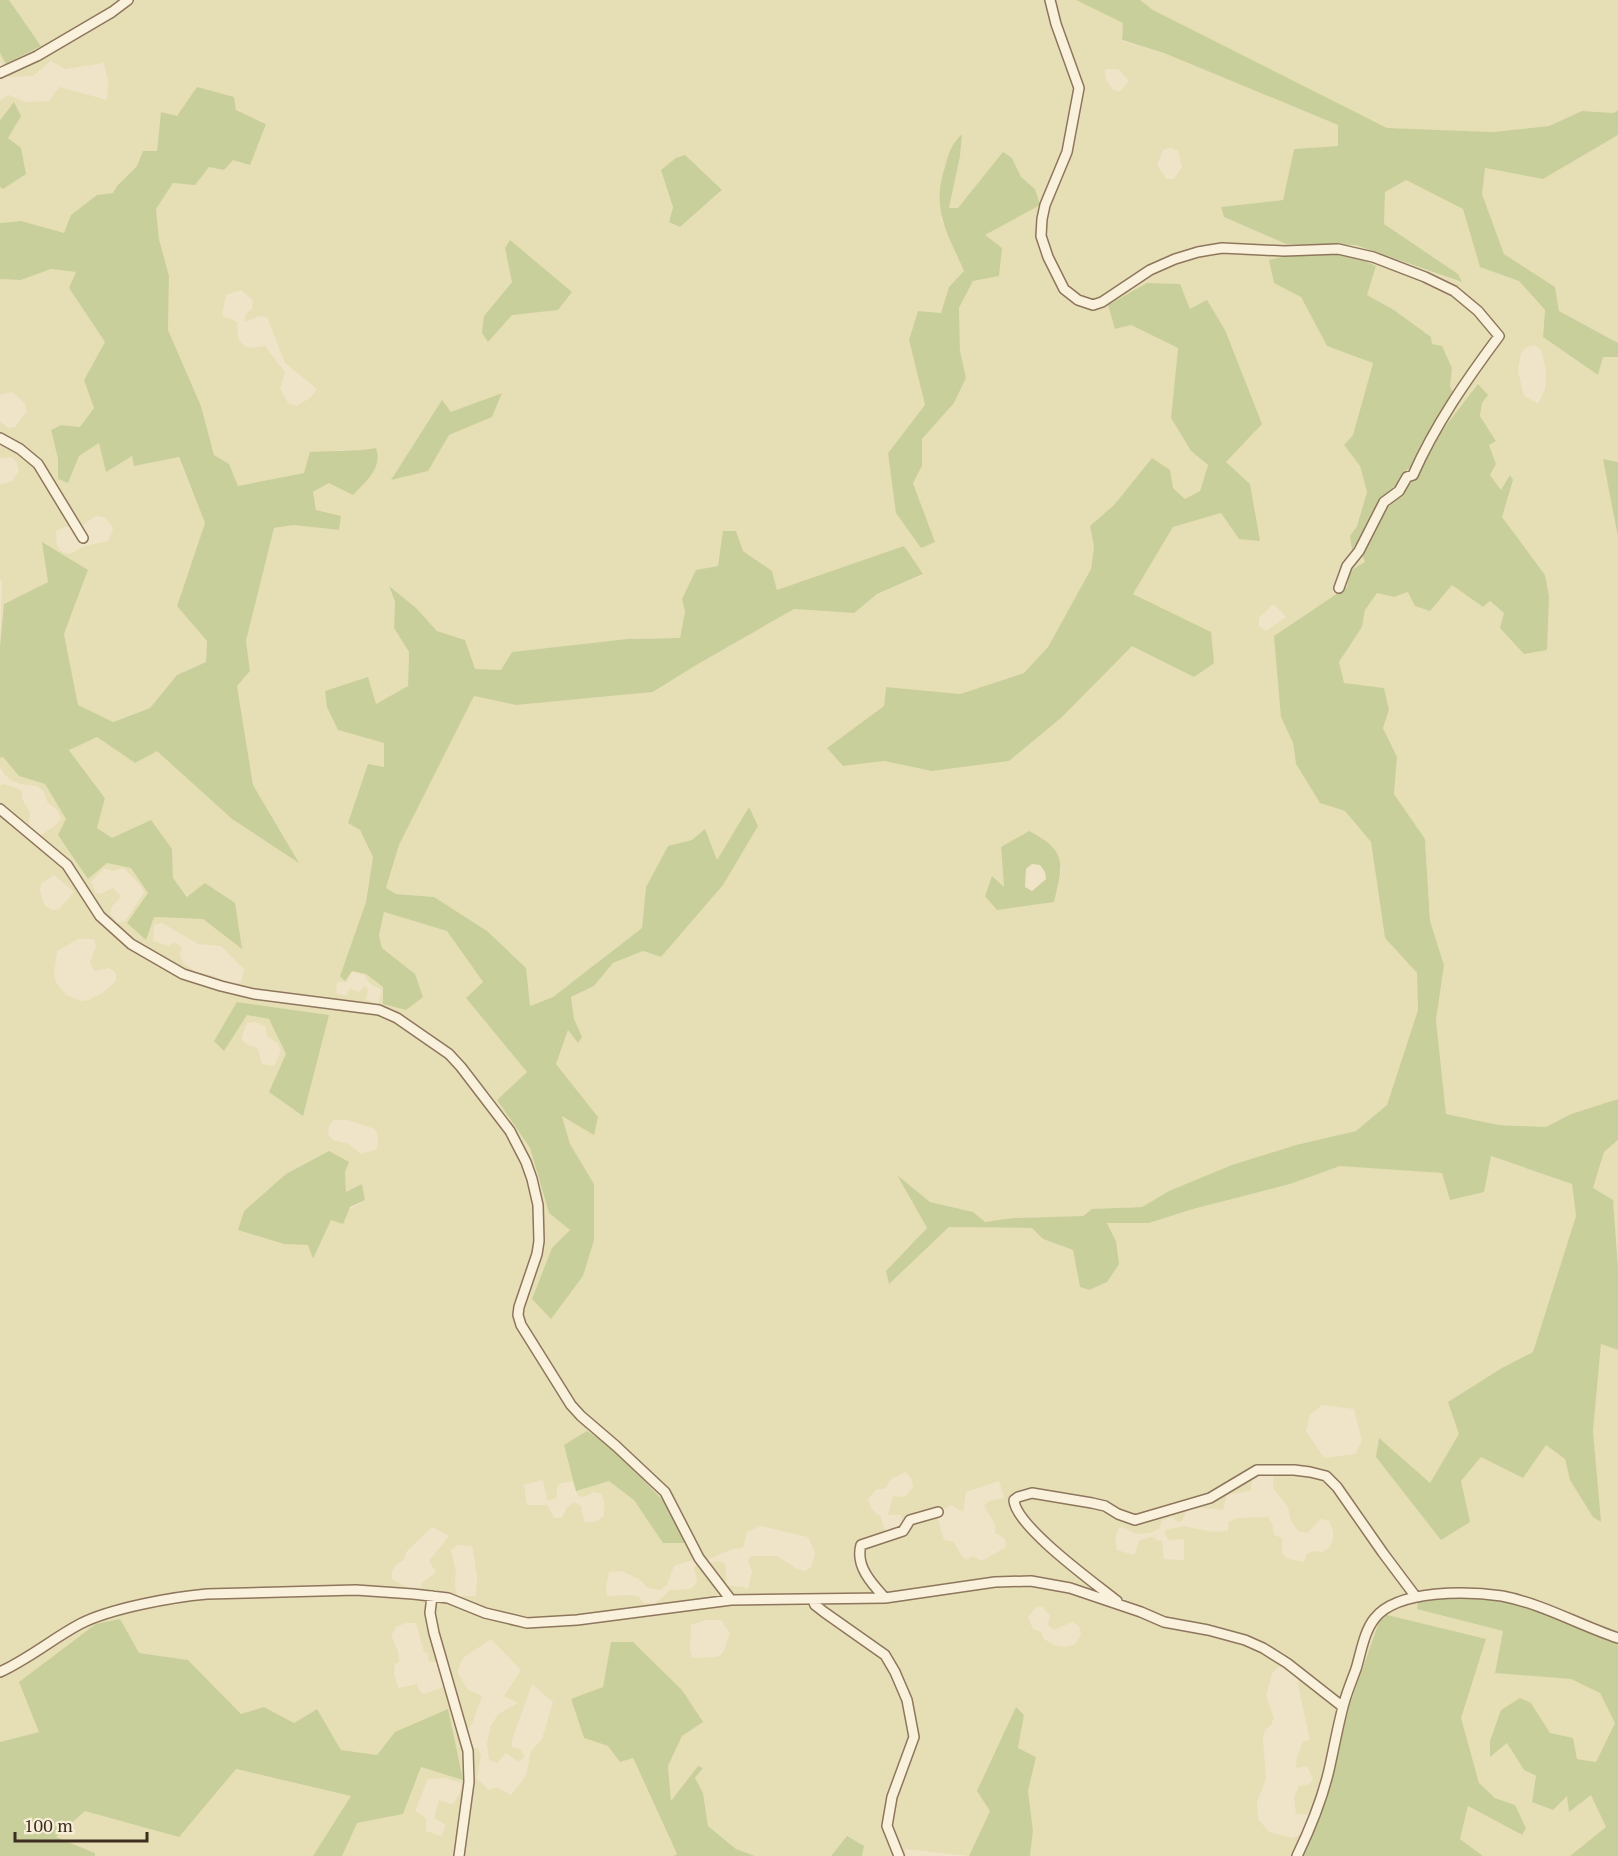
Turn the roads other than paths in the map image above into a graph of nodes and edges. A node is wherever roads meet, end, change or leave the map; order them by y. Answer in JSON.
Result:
{"nodes":[{"id":1,"x":128,"y":0,"type":"edge"},
{"id":2,"x":1050,"y":0,"type":"edge"},
{"id":3,"x":0,"y":72,"type":"edge"},
{"id":4,"x":0,"y":438,"type":"edge"},
{"id":5,"x":83,"y":538,"type":"dead end"},
{"id":6,"x":1339,"y":588,"type":"dead end"},
{"id":7,"x":0,"y":809,"type":"edge"},
{"id":8,"x":938,"y":1512,"type":"dead end"},
{"id":9,"x":432,"y":1596,"type":"junction"},
{"id":10,"x":1416,"y":1597,"type":"junction"},
{"id":11,"x":885,"y":1598,"type":"junction"},
{"id":12,"x":731,"y":1600,"type":"junction"},
{"id":13,"x":813,"y":1600,"type":"junction"},
{"id":14,"x":1123,"y":1607,"type":"junction"},
{"id":15,"x":1618,"y":1638,"type":"edge"},
{"id":16,"x":0,"y":1672,"type":"edge"},
{"id":17,"x":1343,"y":1707,"type":"junction"},
{"id":18,"x":459,"y":1856,"type":"edge"},
{"id":19,"x":899,"y":1856,"type":"edge"},
{"id":20,"x":1297,"y":1856,"type":"edge"}],
"edges":[{"from":1,"to":3,"type":"street"},
{"from":2,"to":6,"type":"street"},
{"from":4,"to":5,"type":"street"},
{"from":7,"to":12,"type":"street"},
{"from":8,"to":11,"type":"street"},
{"from":9,"to":12,"type":"street"},
{"from":9,"to":16,"type":"street"},
{"from":9,"to":18,"type":"street"},
{"from":10,"to":14,"type":"street"},
{"from":10,"to":15,"type":"street"},
{"from":10,"to":17,"type":"street"},
{"from":11,"to":13,"type":"street"},
{"from":11,"to":14,"type":"street"},
{"from":12,"to":13,"type":"street"},
{"from":13,"to":19,"type":"street"},
{"from":14,"to":17,"type":"street"},
{"from":17,"to":20,"type":"street"}]}
